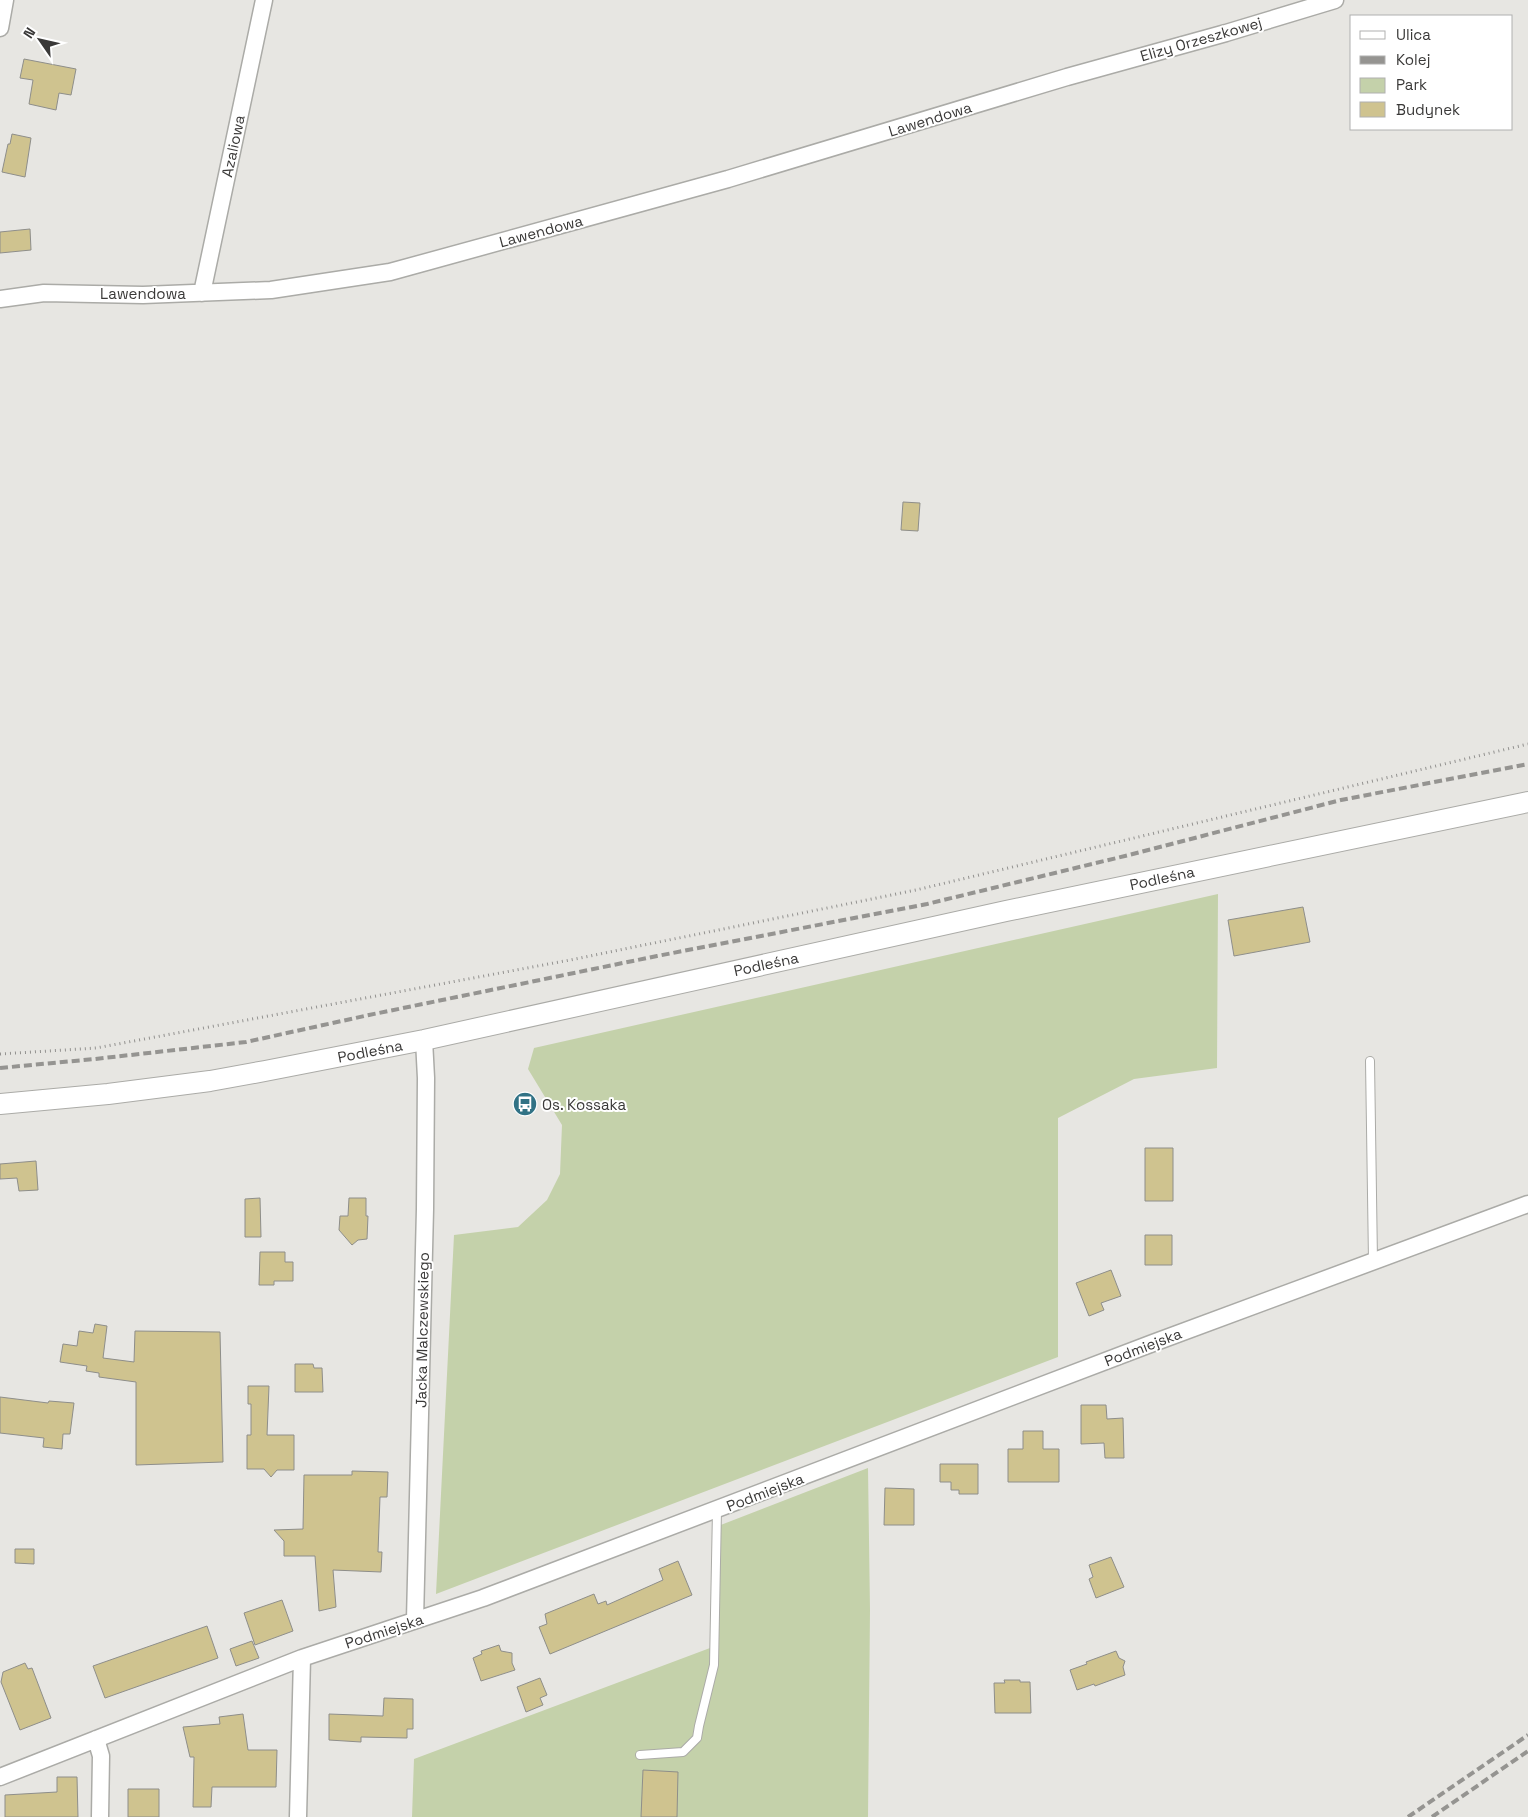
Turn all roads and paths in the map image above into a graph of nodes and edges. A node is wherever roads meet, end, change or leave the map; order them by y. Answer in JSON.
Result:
{"nodes":[{"id":1,"x":5,"y":0,"type":"edge"},
{"id":2,"x":264,"y":0,"type":"edge"},
{"id":3,"x":1334,"y":0,"type":"edge"},
{"id":4,"x":0,"y":28,"type":"edge"},
{"id":5,"x":1067,"y":77,"type":"joint"},
{"id":6,"x":202,"y":293,"type":"junction"},
{"id":7,"x":0,"y":299,"type":"edge"},
{"id":8,"x":1528,"y":744,"type":"edge"},
{"id":9,"x":1528,"y":802,"type":"edge"},
{"id":10,"x":424,"y":1040,"type":"junction"},
{"id":11,"x":0,"y":1054,"type":"edge"},
{"id":12,"x":1370,"y":1061,"type":"dead end"},
{"id":13,"x":0,"y":1104,"type":"edge"},
{"id":14,"x":1528,"y":1204,"type":"edge"},
{"id":15,"x":1373,"y":1261,"type":"junction"},
{"id":16,"x":717,"y":1510,"type":"junction"},
{"id":17,"x":414,"y":1620,"type":"junction"},
{"id":18,"x":302,"y":1658,"type":"junction"},
{"id":19,"x":96,"y":1739,"type":"junction"},
{"id":20,"x":640,"y":1755,"type":"dead end"},
{"id":21,"x":0,"y":1777,"type":"edge"},
{"id":22,"x":100,"y":1817,"type":"edge"},
{"id":23,"x":298,"y":1817,"type":"edge"}],
"edges":[{"from":1,"to":4,"type":"street"},
{"from":2,"to":6,"type":"street","name":"Azaliowa"},
{"from":3,"to":5,"type":"street","name":"Elizy Orzeszkowej"},
{"from":5,"to":6,"type":"street","name":"Lawendowa"},
{"from":6,"to":7,"type":"street","name":"Lawendowa"},
{"from":8,"to":11,"type":"path"},
{"from":9,"to":10,"type":"street","name":"Podleśna"},
{"from":10,"to":13,"type":"street","name":"Podleśna"},
{"from":10,"to":17,"type":"street","name":"Jacka Malczewskiego"},
{"from":12,"to":15,"type":"lane"},
{"from":14,"to":15,"type":"street","name":"Podmiejska"},
{"from":15,"to":16,"type":"street","name":"Podmiejska"},
{"from":16,"to":17,"type":"street","name":"Podmiejska"},
{"from":16,"to":20,"type":"lane"},
{"from":17,"to":18,"type":"street","name":"Podmiejska"},
{"from":18,"to":19,"type":"street","name":"Podmiejska"},
{"from":18,"to":23,"type":"street"},
{"from":19,"to":21,"type":"street","name":"Podmiejska"},
{"from":19,"to":22,"type":"street"}]}
